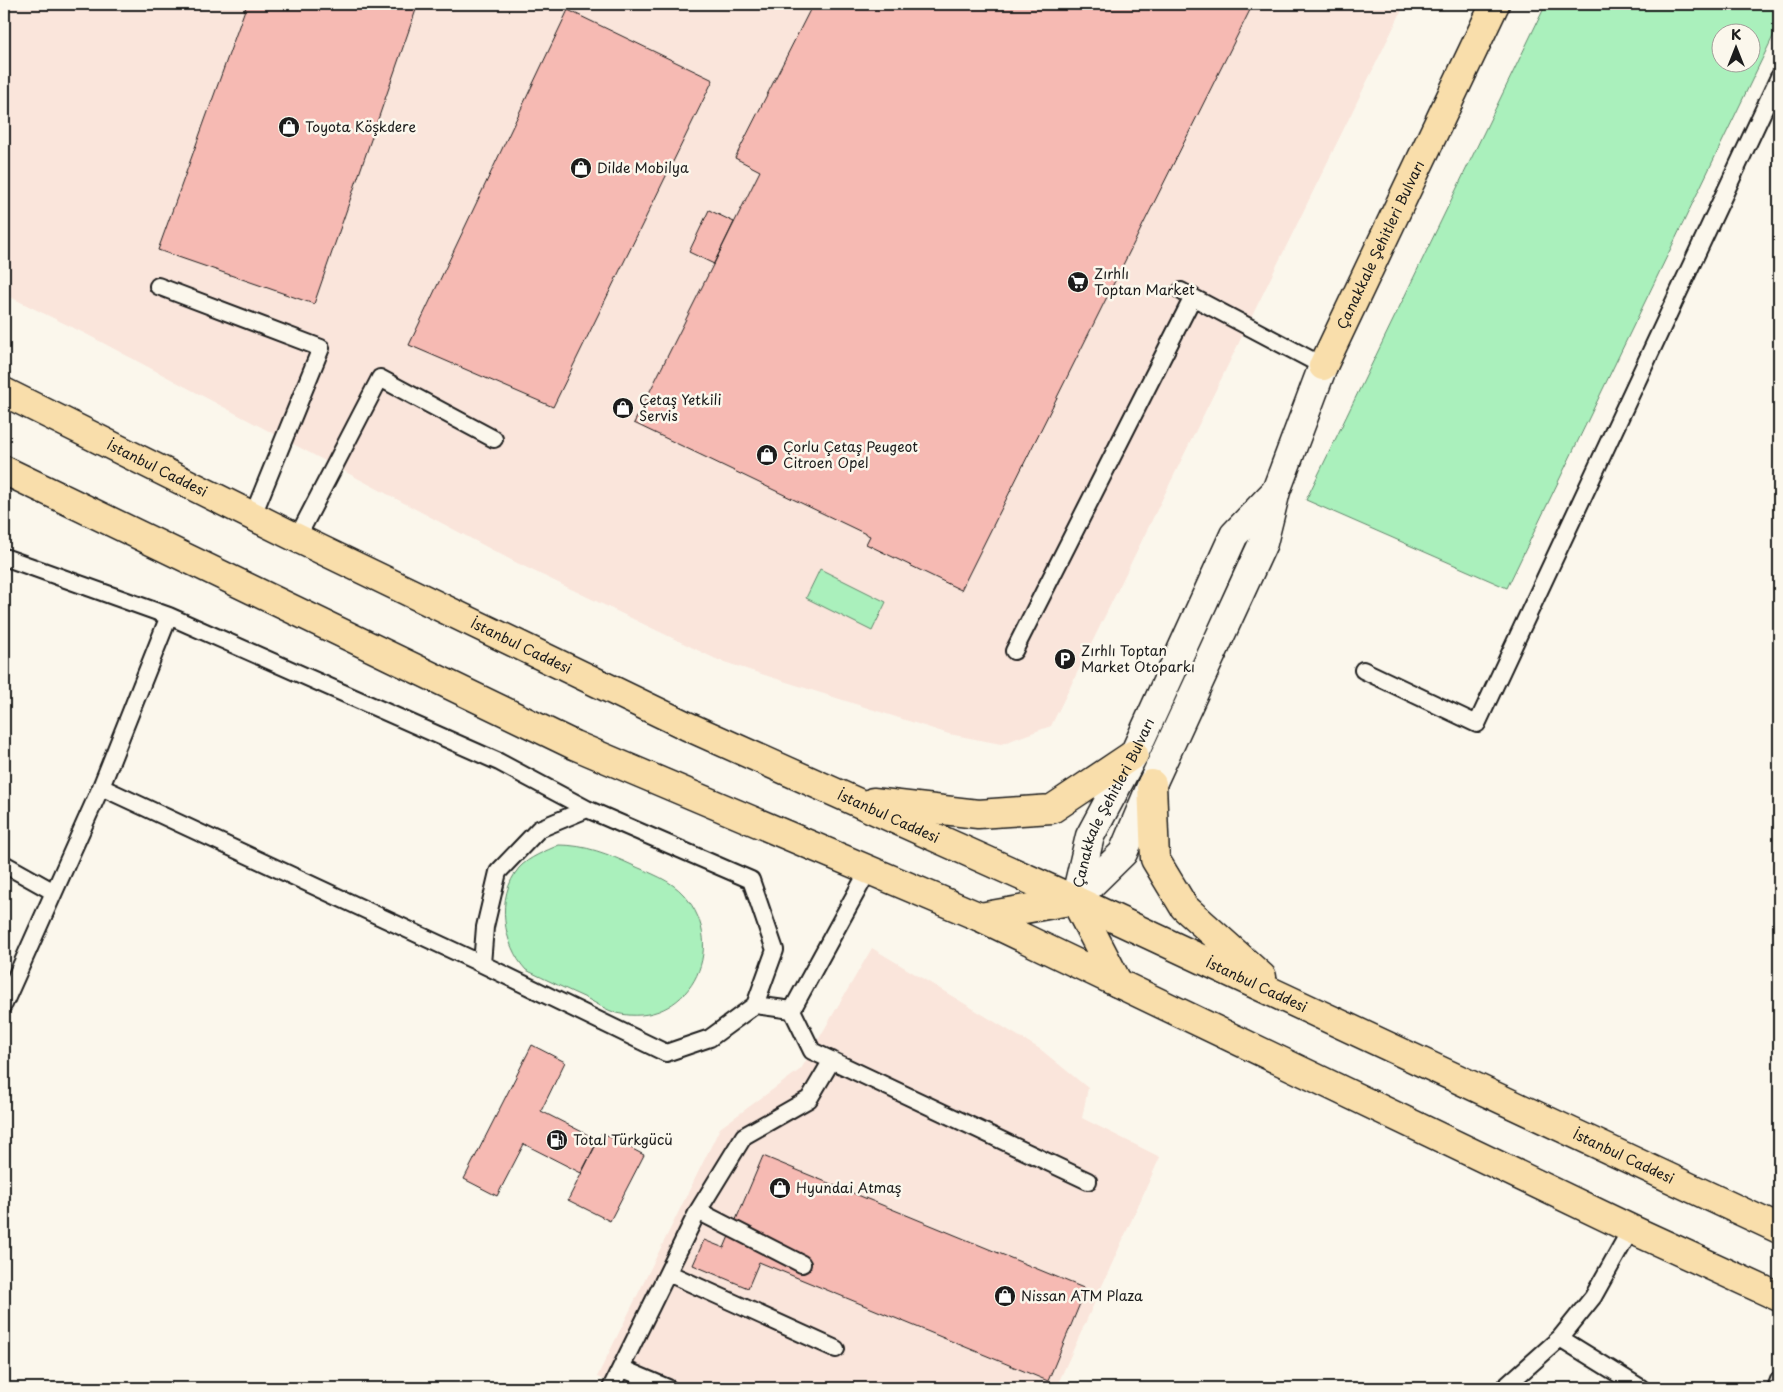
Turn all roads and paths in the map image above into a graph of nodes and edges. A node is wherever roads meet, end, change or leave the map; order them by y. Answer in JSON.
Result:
{"nodes":[{"id":1,"x":1495,"y":4,"type":"edge"},
{"id":2,"x":1779,"y":77,"type":"edge"},
{"id":3,"x":158,"y":286,"type":"dead end"},
{"id":4,"x":1323,"y":366,"type":"junction"},
{"id":5,"x":4,"y":392,"type":"edge"},
{"id":6,"x":494,"y":439,"type":"dead end"},
{"id":7,"x":4,"y":470,"type":"edge"},
{"id":8,"x":1276,"y":491,"type":"junction"},
{"id":9,"x":253,"y":515,"type":"junction"},
{"id":10,"x":297,"y":538,"type":"junction"},
{"id":11,"x":4,"y":557,"type":"edge"},
{"id":12,"x":169,"y":616,"type":"junction"},
{"id":13,"x":1014,"y":651,"type":"dead end"},
{"id":14,"x":1363,"y":670,"type":"dead end"},
{"id":15,"x":1134,"y":754,"type":"junction"},
{"id":16,"x":1152,"y":784,"type":"junction"},
{"id":17,"x":101,"y":788,"type":"junction"},
{"id":18,"x":846,"y":799,"type":"junction"},
{"id":19,"x":587,"y":809,"type":"junction"},
{"id":20,"x":4,"y":864,"type":"edge"},
{"id":21,"x":868,"y":871,"type":"junction"},
{"id":22,"x":54,"y":892,"type":"junction"},
{"id":23,"x":1076,"y":900,"type":"junction"},
{"id":24,"x":980,"y":917,"type":"junction"},
{"id":25,"x":482,"y":964,"type":"junction"},
{"id":26,"x":1118,"y":983,"type":"junction"},
{"id":27,"x":1283,"y":996,"type":"junction"},
{"id":28,"x":4,"y":1004,"type":"edge"},
{"id":29,"x":755,"y":1004,"type":"junction"},
{"id":30,"x":792,"y":1010,"type":"junction"},
{"id":31,"x":832,"y":1060,"type":"junction"},
{"id":32,"x":1088,"y":1181,"type":"dead end"},
{"id":33,"x":698,"y":1211,"type":"junction"},
{"id":34,"x":1631,"y":1229,"type":"junction"},
{"id":35,"x":1779,"y":1229,"type":"edge"},
{"id":36,"x":802,"y":1264,"type":"dead end"},
{"id":37,"x":668,"y":1273,"type":"junction"},
{"id":38,"x":1779,"y":1297,"type":"edge"},
{"id":39,"x":1560,"y":1338,"type":"junction"},
{"id":40,"x":836,"y":1349,"type":"dead end"},
{"id":41,"x":621,"y":1368,"type":"junction"},
{"id":42,"x":1779,"y":1380,"type":"edge"},
{"id":43,"x":611,"y":1388,"type":"edge"},
{"id":44,"x":668,"y":1388,"type":"edge"},
{"id":45,"x":1504,"y":1388,"type":"edge"},
{"id":46,"x":1641,"y":1388,"type":"edge"},
{"id":47,"x":1776,"y":1388,"type":"edge"}],
"edges":[{"from":1,"to":4,"type":"main road","name":"Çanakkale Şehitleri Bulvarı"},
{"from":2,"to":14,"type":"lane"},
{"from":3,"to":9,"type":"lane"},
{"from":4,"to":8,"type":"main road","name":"Çanakkale Şehitleri Bulvarı"},
{"from":4,"to":13,"type":"lane"},
{"from":5,"to":9,"type":"main road","name":"İstanbul Caddesi"},
{"from":6,"to":10,"type":"lane"},
{"from":7,"to":21,"type":"main road"},
{"from":8,"to":15,"type":"main road","name":"Çanakkale Şehitleri Bulvarı"},
{"from":8,"to":16,"type":"main road","name":"Çanakkale Şehitleri Bulvarı"},
{"from":9,"to":10,"type":"main road","name":"İstanbul Caddesi"},
{"from":10,"to":18,"type":"main road","name":"İstanbul Caddesi"},
{"from":11,"to":12,"type":"lane"},
{"from":12,"to":17,"type":"lane"},
{"from":12,"to":19,"type":"lane"},
{"from":15,"to":18,"type":"main road"},
{"from":15,"to":23,"type":"main road","name":"Çanakkale Şehitleri Bulvarı"},
{"from":16,"to":23,"type":"main road","name":"Çanakkale Şehitleri Bulvarı"},
{"from":16,"to":27,"type":"main road"},
{"from":17,"to":22,"type":"lane"},
{"from":17,"to":25,"type":"lane"},
{"from":18,"to":23,"type":"main road","name":"İstanbul Caddesi"},
{"from":19,"to":25,"type":"lane"},
{"from":19,"to":29,"type":"lane"},
{"from":20,"to":22,"type":"lane"},
{"from":21,"to":24,"type":"main road"},
{"from":21,"to":30,"type":"lane"},
{"from":22,"to":28,"type":"lane"},
{"from":23,"to":24,"type":"main road"},
{"from":23,"to":26,"type":"main road"},
{"from":23,"to":27,"type":"main road","name":"İstanbul Caddesi"},
{"from":24,"to":26,"type":"main road"},
{"from":25,"to":29,"type":"lane"},
{"from":26,"to":34,"type":"main road"},
{"from":27,"to":35,"type":"main road","name":"İstanbul Caddesi"},
{"from":29,"to":30,"type":"lane"},
{"from":30,"to":31,"type":"lane"},
{"from":31,"to":32,"type":"lane"},
{"from":31,"to":33,"type":"lane"},
{"from":33,"to":36,"type":"lane"},
{"from":33,"to":37,"type":"lane"},
{"from":34,"to":38,"type":"main road"},
{"from":34,"to":39,"type":"lane"},
{"from":37,"to":40,"type":"lane"},
{"from":37,"to":41,"type":"lane"},
{"from":39,"to":45,"type":"lane"},
{"from":39,"to":46,"type":"lane"},
{"from":41,"to":43,"type":"lane"},
{"from":41,"to":44,"type":"lane"},
{"from":42,"to":47,"type":"lane"}]}
